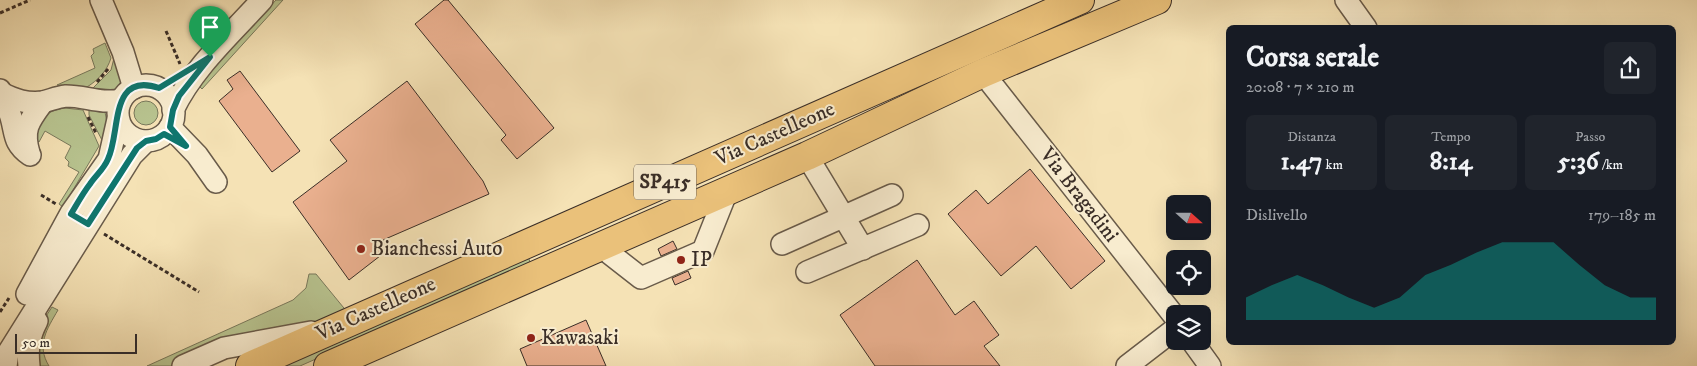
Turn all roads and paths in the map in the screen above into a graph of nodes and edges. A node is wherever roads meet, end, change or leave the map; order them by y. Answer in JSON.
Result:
{"nodes":[{"id":1,"x":30,"y":0,"type":"edge"},
{"id":2,"x":101,"y":0,"type":"edge"},
{"id":3,"x":262,"y":0,"type":"edge"},
{"id":4,"x":1080,"y":0,"type":"edge"},
{"id":5,"x":1157,"y":0,"type":"edge"},
{"id":6,"x":1346,"y":0,"type":"edge"},
{"id":7,"x":0,"y":13,"type":"edge"},
{"id":8,"x":1364,"y":25,"type":"edge"},
{"id":9,"x":166,"y":31,"type":"dead end"},
{"id":10,"x":210,"y":57,"type":"junction"},
{"id":11,"x":186,"y":73,"type":"junction"},
{"id":12,"x":983,"y":73,"type":"junction"},
{"id":13,"x":0,"y":92,"type":"edge"},
{"id":14,"x":135,"y":96,"type":"junction"},
{"id":15,"x":43,"y":102,"type":"junction"},
{"id":16,"x":163,"y":128,"type":"junction"},
{"id":17,"x":807,"y":156,"type":"junction"},
{"id":18,"x":216,"y":182,"type":"dead end"},
{"id":19,"x":726,"y":191,"type":"junction"},
{"id":20,"x":41,"y":195,"type":"dead end"},
{"id":21,"x":892,"y":195,"type":"dead end"},
{"id":22,"x":844,"y":217,"type":"junction"},
{"id":23,"x":80,"y":219,"type":"junction"},
{"id":24,"x":918,"y":225,"type":"dead end"},
{"id":25,"x":782,"y":244,"type":"dead end"},
{"id":26,"x":600,"y":246,"type":"junction"},
{"id":27,"x":863,"y":250,"type":"junction"},
{"id":28,"x":62,"y":264,"type":"junction"},
{"id":29,"x":807,"y":272,"type":"dead end"},
{"id":30,"x":199,"y":292,"type":"dead end"},
{"id":31,"x":1166,"y":306,"type":"edge"},
{"id":32,"x":331,"y":328,"type":"junction"},
{"id":33,"x":1166,"y":336,"type":"edge"},
{"id":34,"x":0,"y":338,"type":"edge"},
{"id":35,"x":1198,"y":350,"type":"edge"},
{"id":36,"x":6,"y":366,"type":"edge"},
{"id":37,"x":29,"y":366,"type":"edge"},
{"id":38,"x":183,"y":366,"type":"edge"},
{"id":39,"x":250,"y":366,"type":"edge"},
{"id":40,"x":328,"y":366,"type":"edge"},
{"id":41,"x":1127,"y":366,"type":"edge"},
{"id":42,"x":1210,"y":366,"type":"edge"}],
"edges":[{"from":1,"to":7,"type":"path"},
{"from":2,"to":14,"type":"street"},
{"from":3,"to":10,"type":"street"},
{"from":4,"to":32,"type":"main road","name":"Via Castelleone","number":"SP415"},
{"from":5,"to":12,"type":"main road","name":"Via Castelleone","number":"SP415"},
{"from":6,"to":8,"type":"street"},
{"from":9,"to":11,"type":"path"},
{"from":10,"to":11,"type":"street"},
{"from":10,"to":16,"type":"street"},
{"from":11,"to":14,"type":"street"},
{"from":12,"to":17,"type":"main road","name":"Via Castelleone","number":"SP415"},
{"from":12,"to":31,"type":"street","name":"Via Bragadini"},
{"from":13,"to":15,"type":"street"},
{"from":13,"to":15,"type":"street"},
{"from":14,"to":15,"type":"street"},
{"from":14,"to":16,"type":"street"},
{"from":14,"to":16,"type":"street"},
{"from":14,"to":23,"type":"street"},
{"from":16,"to":18,"type":"street"},
{"from":16,"to":23,"type":"street"},
{"from":17,"to":19,"type":"main road","name":"Via Castelleone","number":"SP415"},
{"from":17,"to":22,"type":"street"},
{"from":19,"to":26,"type":"main road","name":"Via Castelleone","number":"SP415"},
{"from":19,"to":26,"type":"street"},
{"from":20,"to":23,"type":"path"},
{"from":21,"to":22,"type":"street"},
{"from":22,"to":25,"type":"street"},
{"from":22,"to":27,"type":"street"},
{"from":23,"to":28,"type":"street"},
{"from":23,"to":30,"type":"path"},
{"from":23,"to":34,"type":"street"},
{"from":24,"to":27,"type":"street"},
{"from":26,"to":40,"type":"main road","name":"Via Castelleone","number":"SP415"},
{"from":27,"to":29,"type":"street"},
{"from":28,"to":36,"type":"street"},
{"from":28,"to":37,"type":"street"},
{"from":32,"to":38,"type":"street"},
{"from":32,"to":39,"type":"main road","name":"Via Castelleone","number":"SP415"},
{"from":33,"to":41,"type":"street"},
{"from":35,"to":42,"type":"street"}]}
